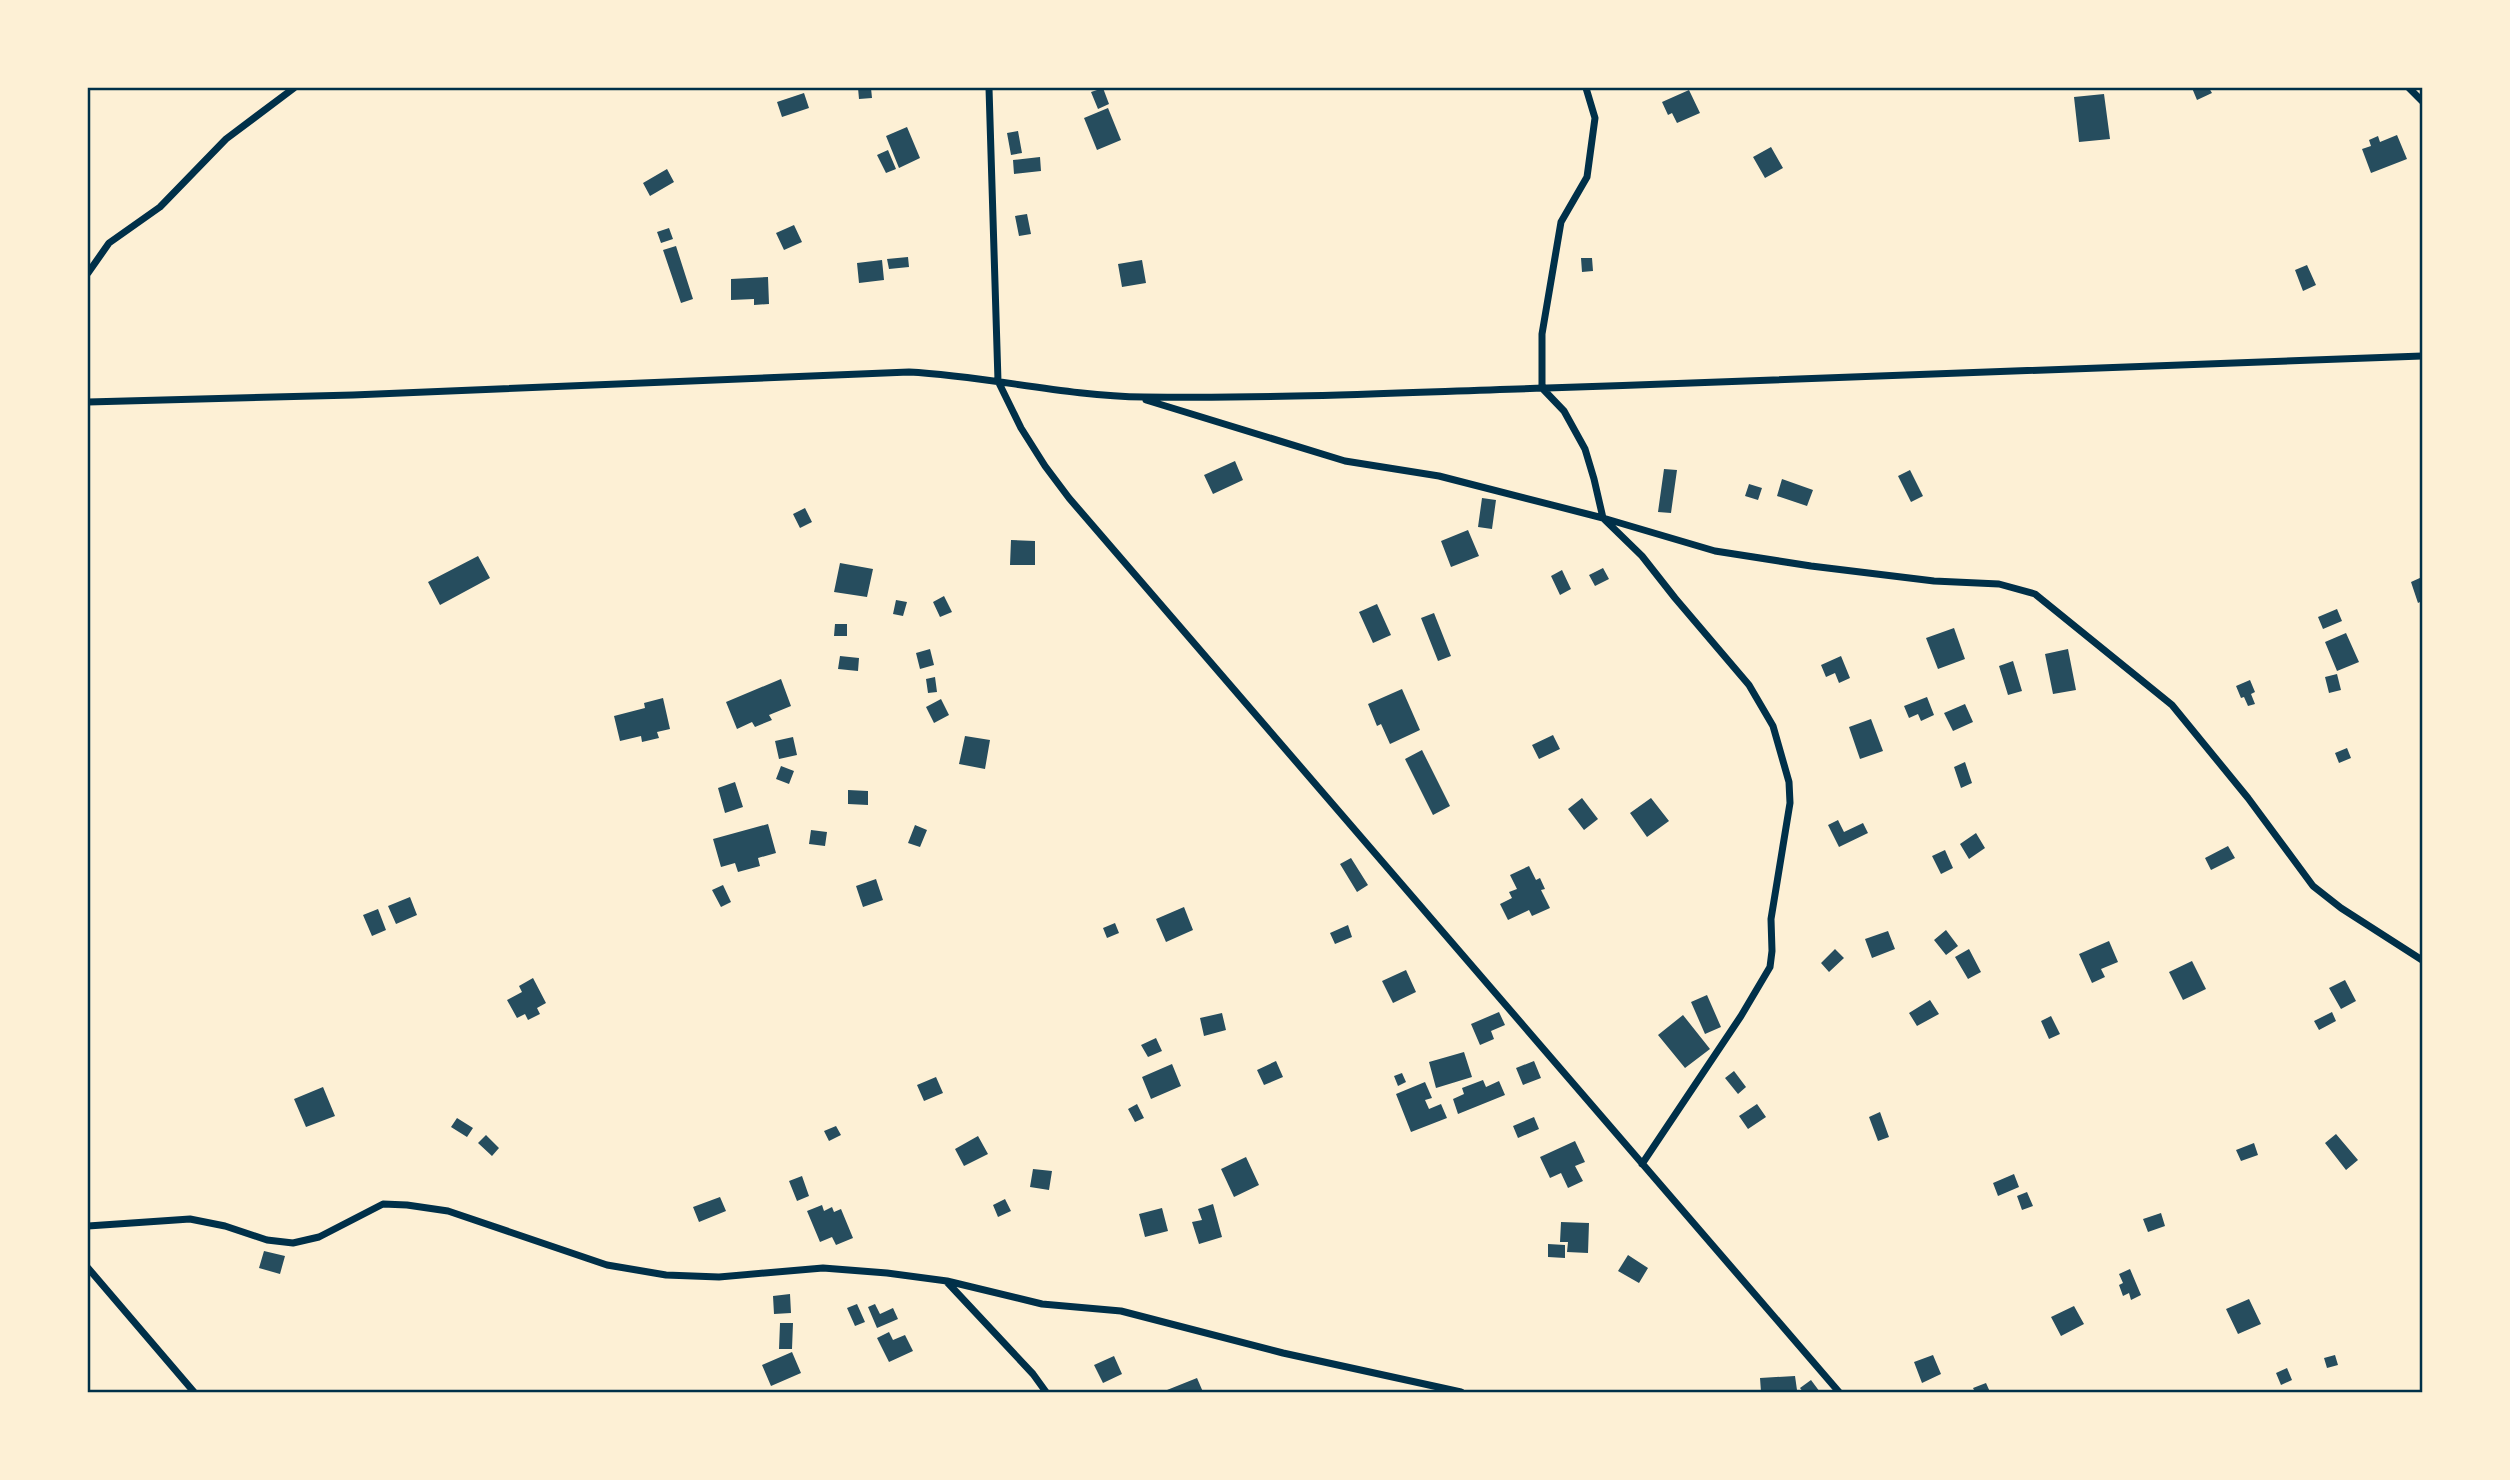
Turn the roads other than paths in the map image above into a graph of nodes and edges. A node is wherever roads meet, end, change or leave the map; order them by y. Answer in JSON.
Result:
{"nodes":[{"id":1,"x":294,"y":88,"type":"edge"},
{"id":2,"x":989,"y":88,"type":"edge"},
{"id":3,"x":1586,"y":88,"type":"edge"},
{"id":4,"x":2409,"y":88,"type":"edge"},
{"id":5,"x":2423,"y":101,"type":"edge"},
{"id":6,"x":88,"y":274,"type":"edge"},
{"id":7,"x":2423,"y":356,"type":"edge"},
{"id":8,"x":998,"y":381,"type":"junction"},
{"id":9,"x":1542,"y":388,"type":"junction"},
{"id":10,"x":1139,"y":397,"type":"junction"},
{"id":11,"x":88,"y":402,"type":"edge"},
{"id":12,"x":1602,"y":518,"type":"junction"},
{"id":13,"x":2423,"y":960,"type":"edge"},
{"id":14,"x":1642,"y":1164,"type":"junction"},
{"id":15,"x":88,"y":1226,"type":"edge"},
{"id":16,"x":88,"y":1268,"type":"edge"},
{"id":17,"x":947,"y":1281,"type":"junction"},
{"id":18,"x":194,"y":1392,"type":"edge"},
{"id":19,"x":1046,"y":1392,"type":"edge"},
{"id":20,"x":1461,"y":1392,"type":"edge"},
{"id":21,"x":1839,"y":1392,"type":"edge"}],
"edges":[{"from":1,"to":6,"type":"street"},
{"from":2,"to":8,"type":"street"},
{"from":3,"to":9,"type":"street"},
{"from":4,"to":5,"type":"street"},
{"from":7,"to":9,"type":"street"},
{"from":8,"to":10,"type":"street"},
{"from":8,"to":11,"type":"street"},
{"from":8,"to":14,"type":"street"},
{"from":9,"to":10,"type":"street"},
{"from":9,"to":12,"type":"street"},
{"from":10,"to":12,"type":"street"},
{"from":12,"to":13,"type":"street"},
{"from":12,"to":14,"type":"street"},
{"from":14,"to":21,"type":"street"},
{"from":15,"to":17,"type":"street"},
{"from":16,"to":18,"type":"street"},
{"from":17,"to":19,"type":"street"},
{"from":17,"to":20,"type":"street"}]}
